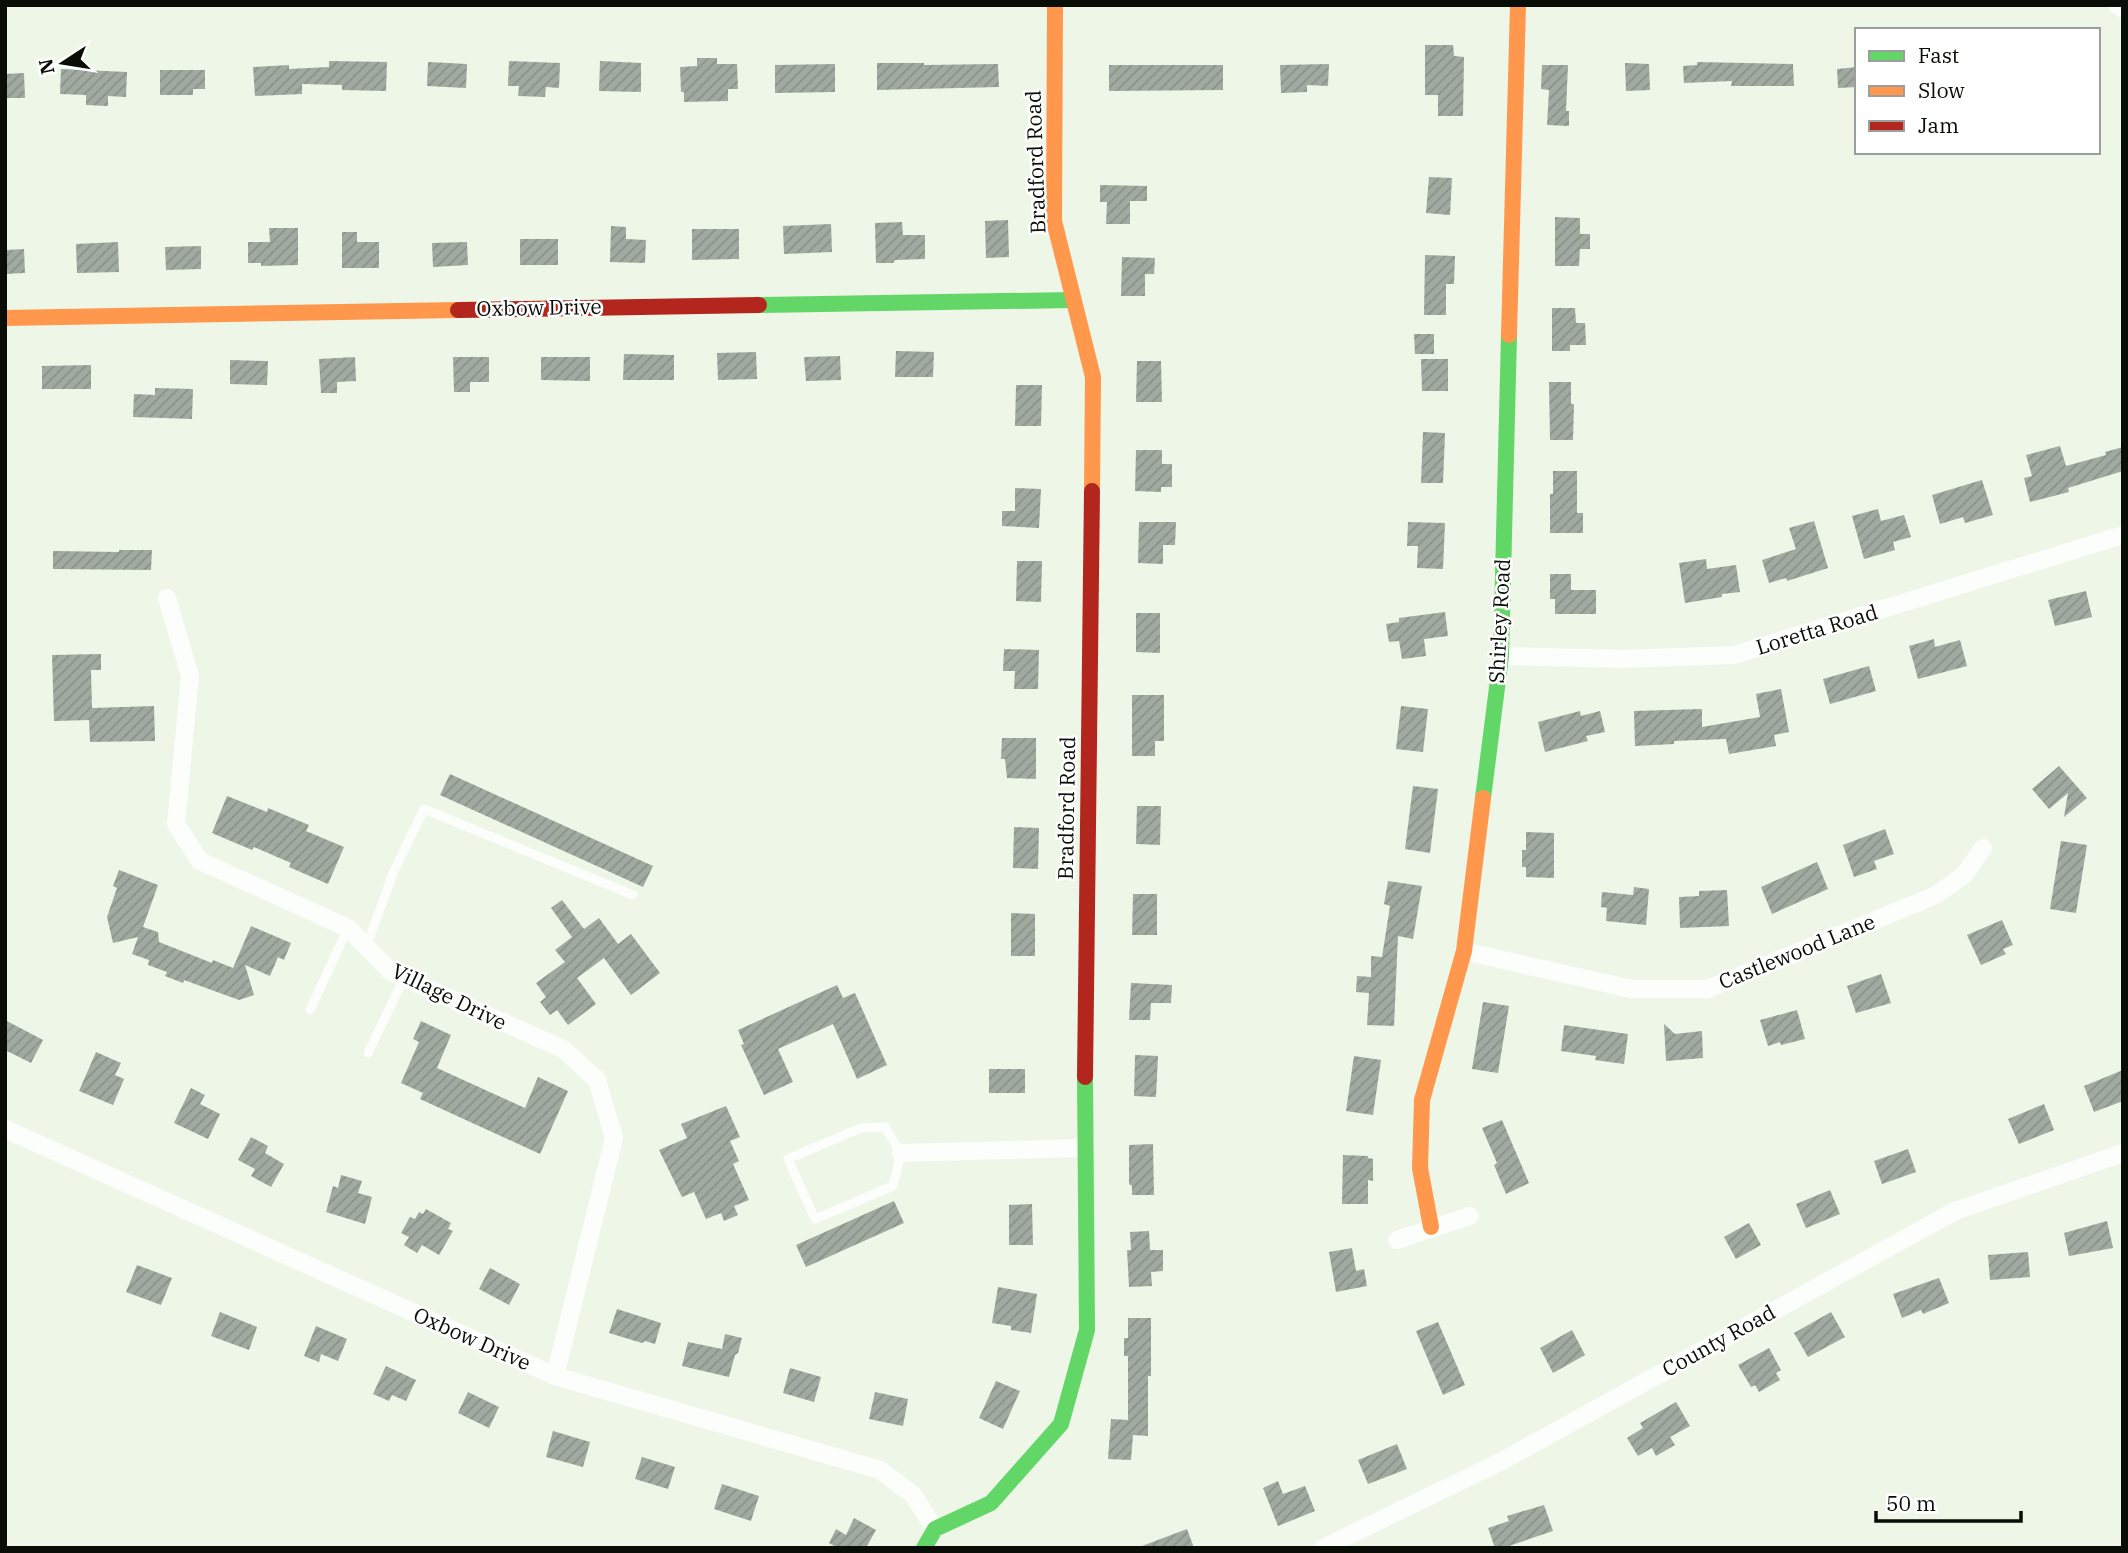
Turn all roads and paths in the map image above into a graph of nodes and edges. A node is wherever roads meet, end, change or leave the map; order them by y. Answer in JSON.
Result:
{"nodes":[{"id":1,"x":1055,"y":5,"type":"edge"},
{"id":2,"x":1518,"y":5,"type":"edge"},
{"id":3,"x":2116,"y":5,"type":"edge"},
{"id":4,"x":2123,"y":9,"type":"edge"},
{"id":5,"x":1072,"y":300,"type":"junction"},
{"id":6,"x":5,"y":317,"type":"edge"},
{"id":7,"x":2123,"y":535,"type":"edge"},
{"id":8,"x":167,"y":598,"type":"dead end"},
{"id":9,"x":1501,"y":656,"type":"junction"},
{"id":10,"x":1983,"y":848,"type":"dead end"},
{"id":11,"x":633,"y":895,"type":"dead end"},
{"id":12,"x":348,"y":928,"type":"junction"},
{"id":13,"x":366,"y":947,"type":"junction"},
{"id":14,"x":1464,"y":951,"type":"junction"},
{"id":15,"x":404,"y":978,"type":"junction"},
{"id":16,"x":310,"y":1010,"type":"dead end"},
{"id":17,"x":368,"y":1054,"type":"dead end"},
{"id":18,"x":5,"y":1129,"type":"edge"},
{"id":19,"x":1084,"y":1148,"type":"junction"},
{"id":20,"x":901,"y":1153,"type":"junction"},
{"id":21,"x":2123,"y":1153,"type":"edge"},
{"id":22,"x":1470,"y":1216,"type":"dead end"},
{"id":23,"x":1431,"y":1227,"type":"junction"},
{"id":24,"x":1397,"y":1240,"type":"dead end"},
{"id":25,"x":555,"y":1376,"type":"junction"},
{"id":26,"x":935,"y":1529,"type":"junction"},
{"id":27,"x":924,"y":1548,"type":"edge"},
{"id":28,"x":1323,"y":1548,"type":"edge"}],
"edges":[{"from":1,"to":5,"type":"street","name":"Bradford Road"},
{"from":2,"to":9,"type":"street","name":"Shirley Road"},
{"from":3,"to":4,"type":"street"},
{"from":5,"to":6,"type":"street","name":"Oxbow Drive"},
{"from":5,"to":19,"type":"street","name":"Bradford Road"},
{"from":7,"to":9,"type":"street","name":"Loretta Road"},
{"from":8,"to":12,"type":"street","name":"Village Drive"},
{"from":9,"to":14,"type":"street","name":"Shirley Road"},
{"from":10,"to":14,"type":"street","name":"Castlewood Lane"},
{"from":11,"to":13,"type":"lane"},
{"from":12,"to":13,"type":"street","name":"Village Drive"},
{"from":12,"to":16,"type":"lane"},
{"from":13,"to":15,"type":"street","name":"Village Drive"},
{"from":14,"to":23,"type":"street","name":"Shirley Road"},
{"from":15,"to":17,"type":"lane"},
{"from":15,"to":25,"type":"street","name":"Village Drive"},
{"from":18,"to":25,"type":"street","name":"Oxbow Drive"},
{"from":19,"to":20,"type":"street"},
{"from":19,"to":26,"type":"street","name":"Bradford Road"},
{"from":20,"to":20,"type":"lane"},
{"from":21,"to":28,"type":"street","name":"County Road"},
{"from":22,"to":23,"type":"street"},
{"from":23,"to":24,"type":"street"},
{"from":25,"to":26,"type":"street","name":"Oxbow Drive"},
{"from":26,"to":27,"type":"street"}]}
